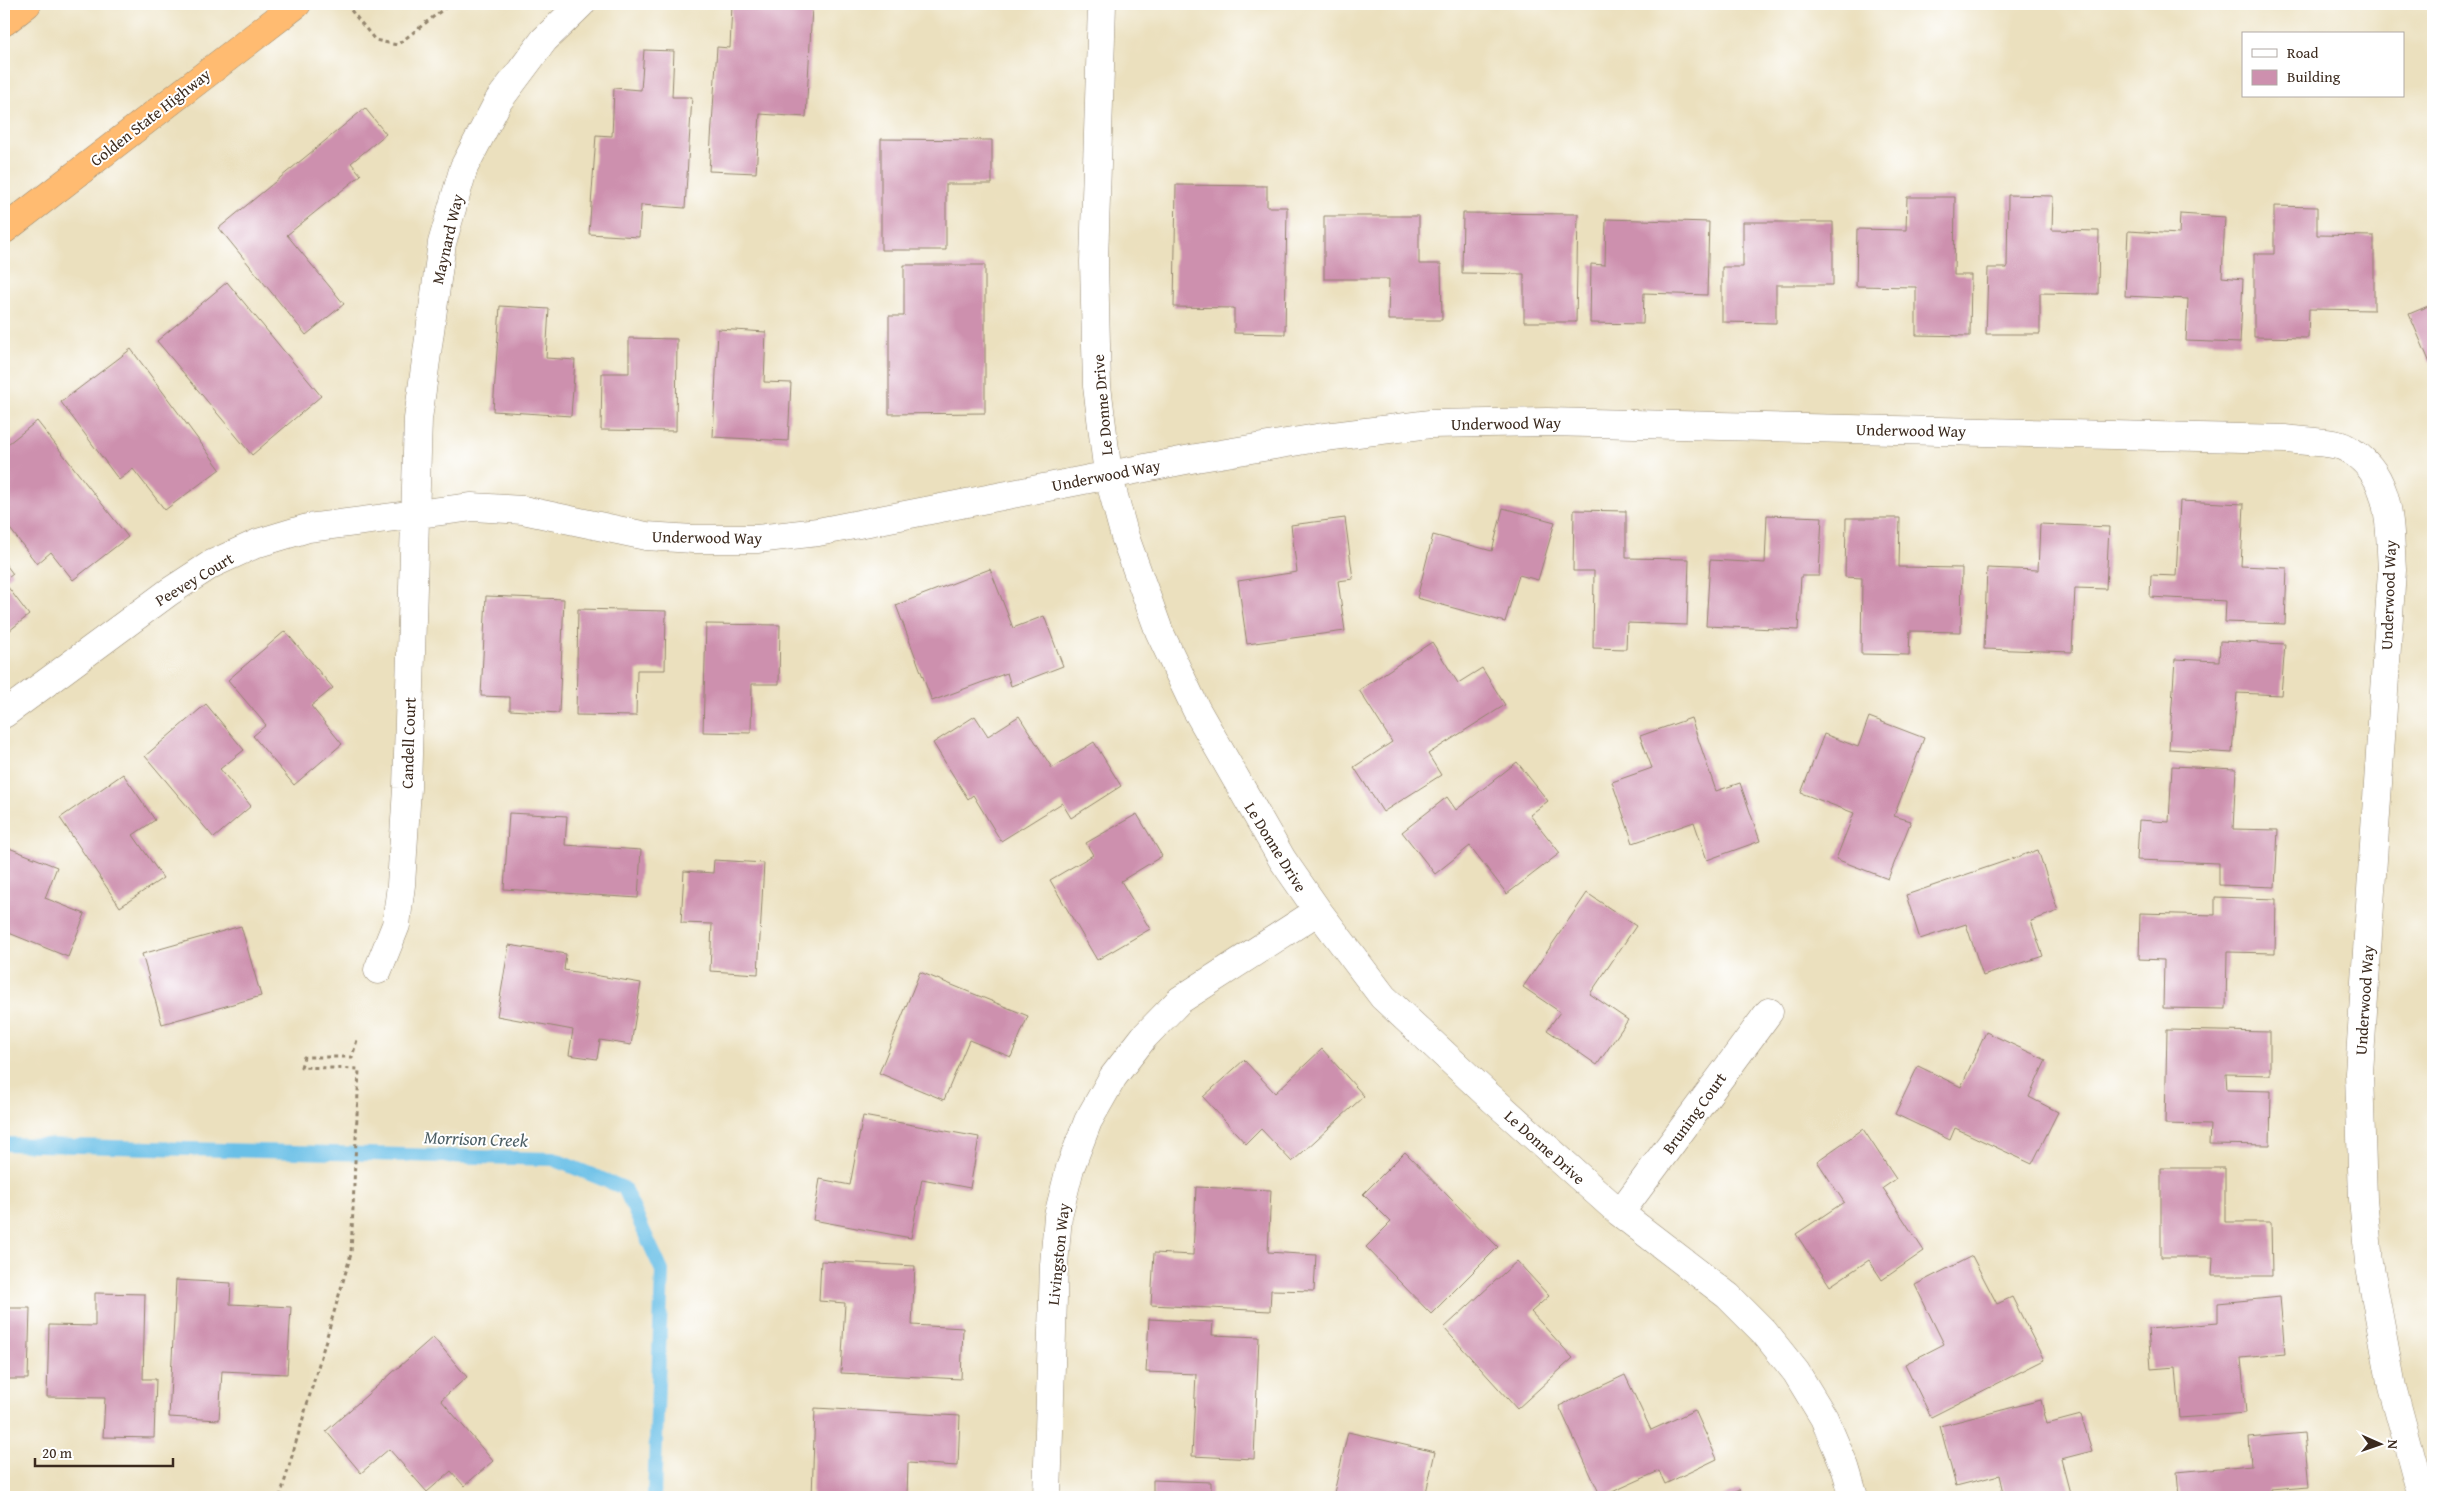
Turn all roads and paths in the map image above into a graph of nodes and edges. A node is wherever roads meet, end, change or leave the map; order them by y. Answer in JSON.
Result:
{"nodes":[{"id":1,"x":27,"y":4,"type":"edge"},
{"id":2,"x":297,"y":4,"type":"edge"},
{"id":3,"x":346,"y":4,"type":"edge"},
{"id":4,"x":450,"y":4,"type":"edge"},
{"id":5,"x":581,"y":4,"type":"edge"},
{"id":6,"x":1102,"y":4,"type":"edge"},
{"id":7,"x":4,"y":22,"type":"edge"},
{"id":8,"x":4,"y":230,"type":"edge"},
{"id":9,"x":1108,"y":474,"type":"junction"},
{"id":10,"x":415,"y":513,"type":"junction"},
{"id":11,"x":4,"y":714,"type":"edge"},
{"id":12,"x":1318,"y":911,"type":"junction"},
{"id":13,"x":378,"y":970,"type":"dead end"},
{"id":14,"x":1769,"y":1012,"type":"dead end"},
{"id":15,"x":357,"y":1040,"type":"dead end"},
{"id":16,"x":1620,"y":1213,"type":"junction"},
{"id":17,"x":280,"y":1497,"type":"edge"},
{"id":18,"x":1046,"y":1497,"type":"edge"},
{"id":19,"x":1854,"y":1497,"type":"edge"},
{"id":20,"x":2422,"y":1497,"type":"edge"}],
"edges":[{"from":1,"to":7,"type":"highway"},
{"from":2,"to":8,"type":"highway","name":"Golden State Highway"},
{"from":3,"to":4,"type":"path"},
{"from":5,"to":10,"type":"street","name":"Maynard Way"},
{"from":6,"to":9,"type":"street","name":"Le Donne Drive"},
{"from":9,"to":10,"type":"street","name":"Underwood Way"},
{"from":9,"to":12,"type":"street","name":"Le Donne Drive"},
{"from":9,"to":20,"type":"street","name":"Underwood Way"},
{"from":10,"to":11,"type":"street","name":"Peevey Court"},
{"from":10,"to":13,"type":"street","name":"Candell Court"},
{"from":12,"to":16,"type":"street","name":"Le Donne Drive"},
{"from":12,"to":18,"type":"street","name":"Livingston Way"},
{"from":14,"to":16,"type":"street","name":"Bruning Court"},
{"from":15,"to":17,"type":"path"},
{"from":16,"to":19,"type":"street","name":"Le Donne Drive"}]}
